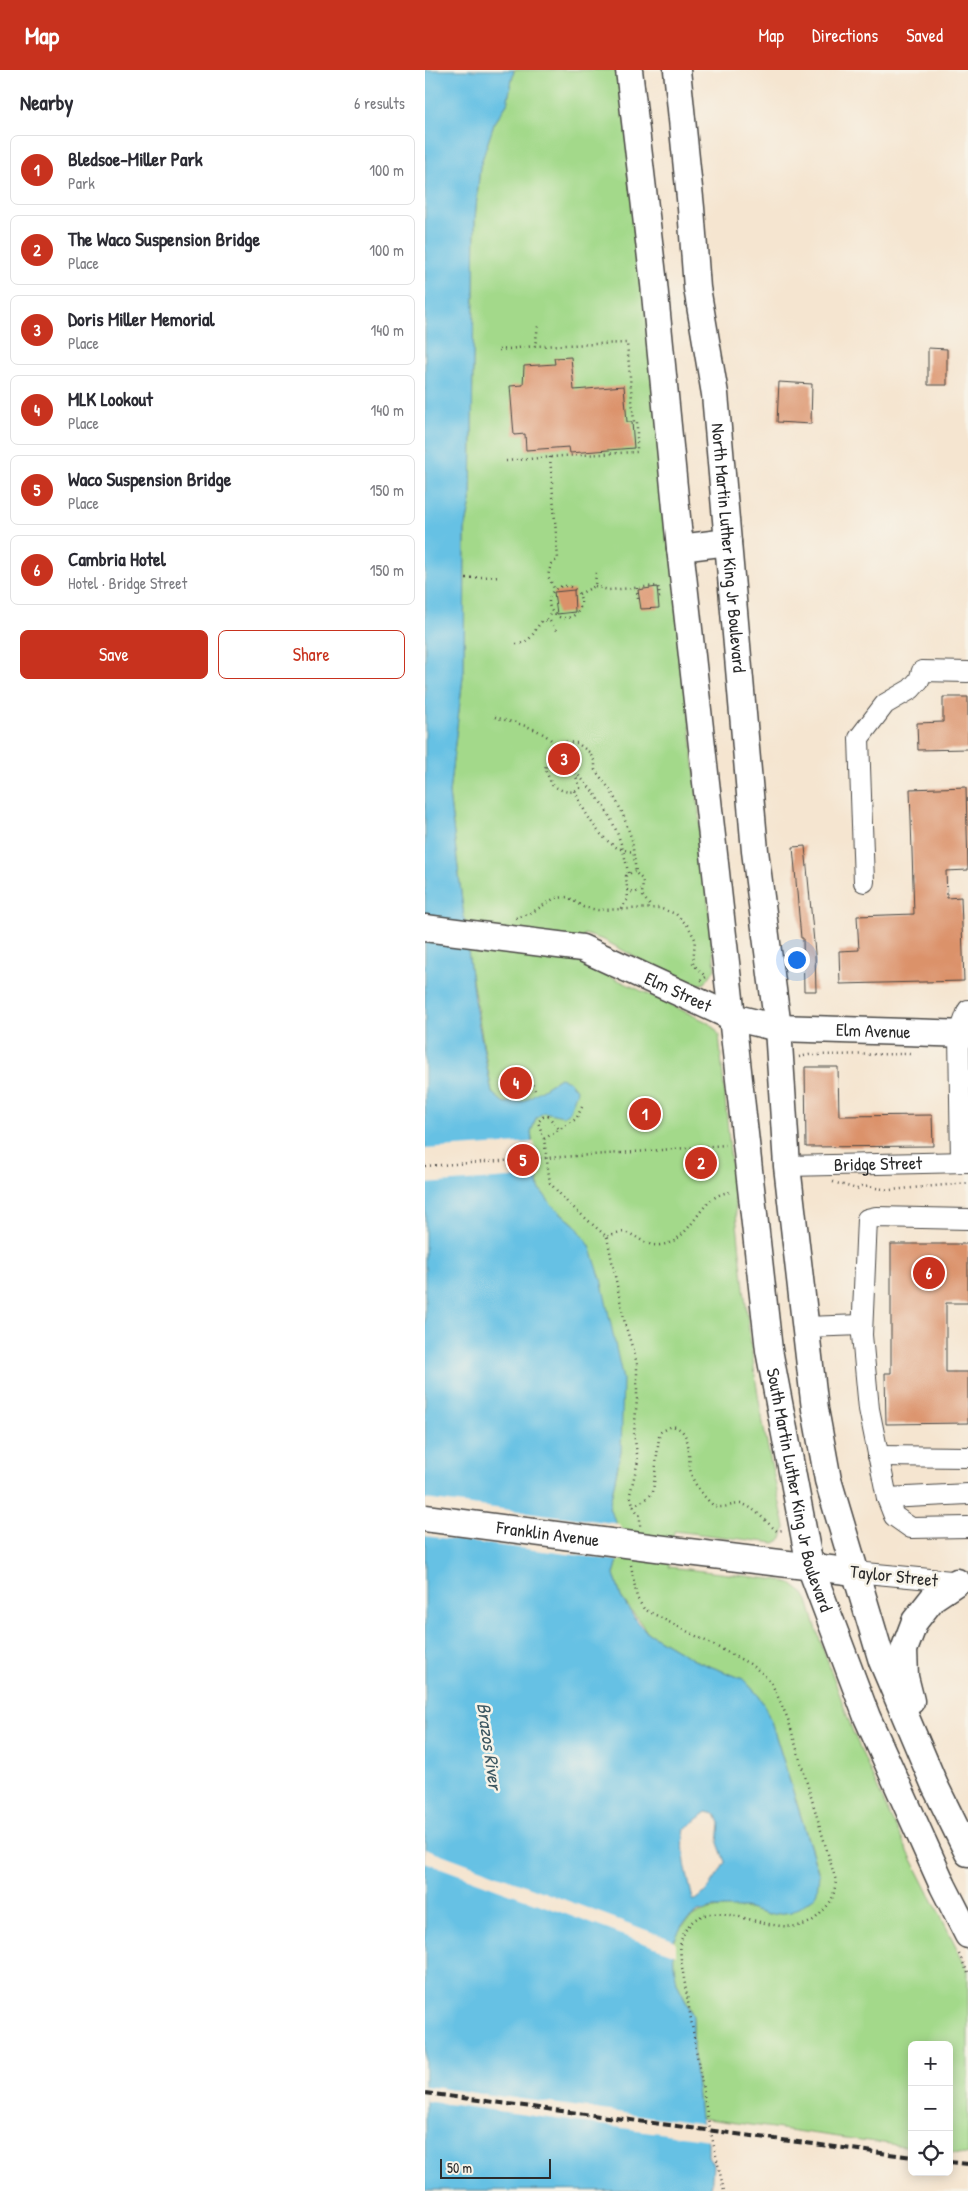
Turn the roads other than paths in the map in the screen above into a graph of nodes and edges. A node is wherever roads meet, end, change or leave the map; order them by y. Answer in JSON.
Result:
{"nodes":[{"id":1,"x":629,"y":70,"type":"edge"},
{"id":2,"x":677,"y":70,"type":"edge"},
{"id":3,"x":697,"y":288,"type":"junction"},
{"id":4,"x":655,"y":292,"type":"junction"},
{"id":5,"x":728,"y":542,"type":"junction"},
{"id":6,"x":680,"y":548,"type":"junction"},
{"id":7,"x":968,"y":672,"type":"edge"},
{"id":8,"x":864,"y":882,"type":"dead end"},
{"id":9,"x":425,"y":928,"type":"edge"},
{"id":10,"x":968,"y":1010,"type":"edge"},
{"id":11,"x":732,"y":1017,"type":"junction"},
{"id":12,"x":778,"y":1028,"type":"junction"},
{"id":13,"x":964,"y":1034,"type":"edge"},
{"id":14,"x":964,"y":1162,"type":"edge"},
{"id":15,"x":787,"y":1166,"type":"junction"},
{"id":16,"x":968,"y":1219,"type":"edge"},
{"id":17,"x":862,"y":1325,"type":"junction"},
{"id":18,"x":806,"y":1327,"type":"junction"},
{"id":19,"x":879,"y":1456,"type":"junction"},
{"id":20,"x":968,"y":1457,"type":"edge"},
{"id":21,"x":968,"y":1494,"type":"edge"},
{"id":22,"x":887,"y":1498,"type":"junction"},
{"id":23,"x":425,"y":1518,"type":"edge"},
{"id":24,"x":968,"y":1527,"type":"edge"},
{"id":25,"x":671,"y":1550,"type":"joint"},
{"id":26,"x":810,"y":1566,"type":"junction"},
{"id":27,"x":855,"y":1572,"type":"junction"},
{"id":28,"x":962,"y":1582,"type":"edge"},
{"id":29,"x":935,"y":1786,"type":"junction"},
{"id":30,"x":968,"y":1853,"type":"edge"},
{"id":31,"x":968,"y":1935,"type":"edge"}],
"edges":[{"from":1,"to":4,"type":"main road"},
{"from":2,"to":3,"type":"main road","name":"North Martin Luther King Jr Boulevard"},
{"from":3,"to":4,"type":"main road"},
{"from":3,"to":5,"type":"main road","name":"North Martin Luther King Jr Boulevard"},
{"from":4,"to":6,"type":"main road"},
{"from":5,"to":6,"type":"main road"},
{"from":5,"to":12,"type":"main road","name":"North Martin Luther King Jr Boulevard"},
{"from":6,"to":11,"type":"main road"},
{"from":7,"to":8,"type":"street"},
{"from":9,"to":11,"type":"main road","name":"Elm Street"},
{"from":10,"to":13,"type":"street"},
{"from":11,"to":12,"type":"main road","name":"Elm Street"},
{"from":11,"to":26,"type":"main road","name":"South Martin Luther King Jr Boulevard"},
{"from":12,"to":13,"type":"main road","name":"Elm Avenue"},
{"from":12,"to":15,"type":"main road","name":"South Martin Luther King Jr Boulevard"},
{"from":13,"to":14,"type":"street"},
{"from":14,"to":15,"type":"street","name":"Bridge Street"},
{"from":15,"to":18,"type":"main road","name":"South Martin Luther King Jr Boulevard"},
{"from":16,"to":17,"type":"street"},
{"from":17,"to":18,"type":"street"},
{"from":17,"to":19,"type":"street"},
{"from":18,"to":27,"type":"main road","name":"South Martin Luther King Jr Boulevard"},
{"from":19,"to":20,"type":"street"},
{"from":19,"to":22,"type":"street"},
{"from":21,"to":22,"type":"street"},
{"from":22,"to":24,"type":"street"},
{"from":23,"to":25,"type":"main road","name":"Franklin Avenue","bridge":true},
{"from":25,"to":26,"type":"main road","name":"Taylor Street"},
{"from":26,"to":27,"type":"main road","name":"Taylor Street"},
{"from":26,"to":31,"type":"main road","name":"South Martin Luther King Jr Boulevard"},
{"from":27,"to":28,"type":"street","name":"Taylor Street"},
{"from":27,"to":29,"type":"main road","name":"South Martin Luther King Jr Boulevard"},
{"from":28,"to":29,"type":"main road"},
{"from":29,"to":30,"type":"main road","name":"South Martin Luther King Jr Boulevard"}]}
